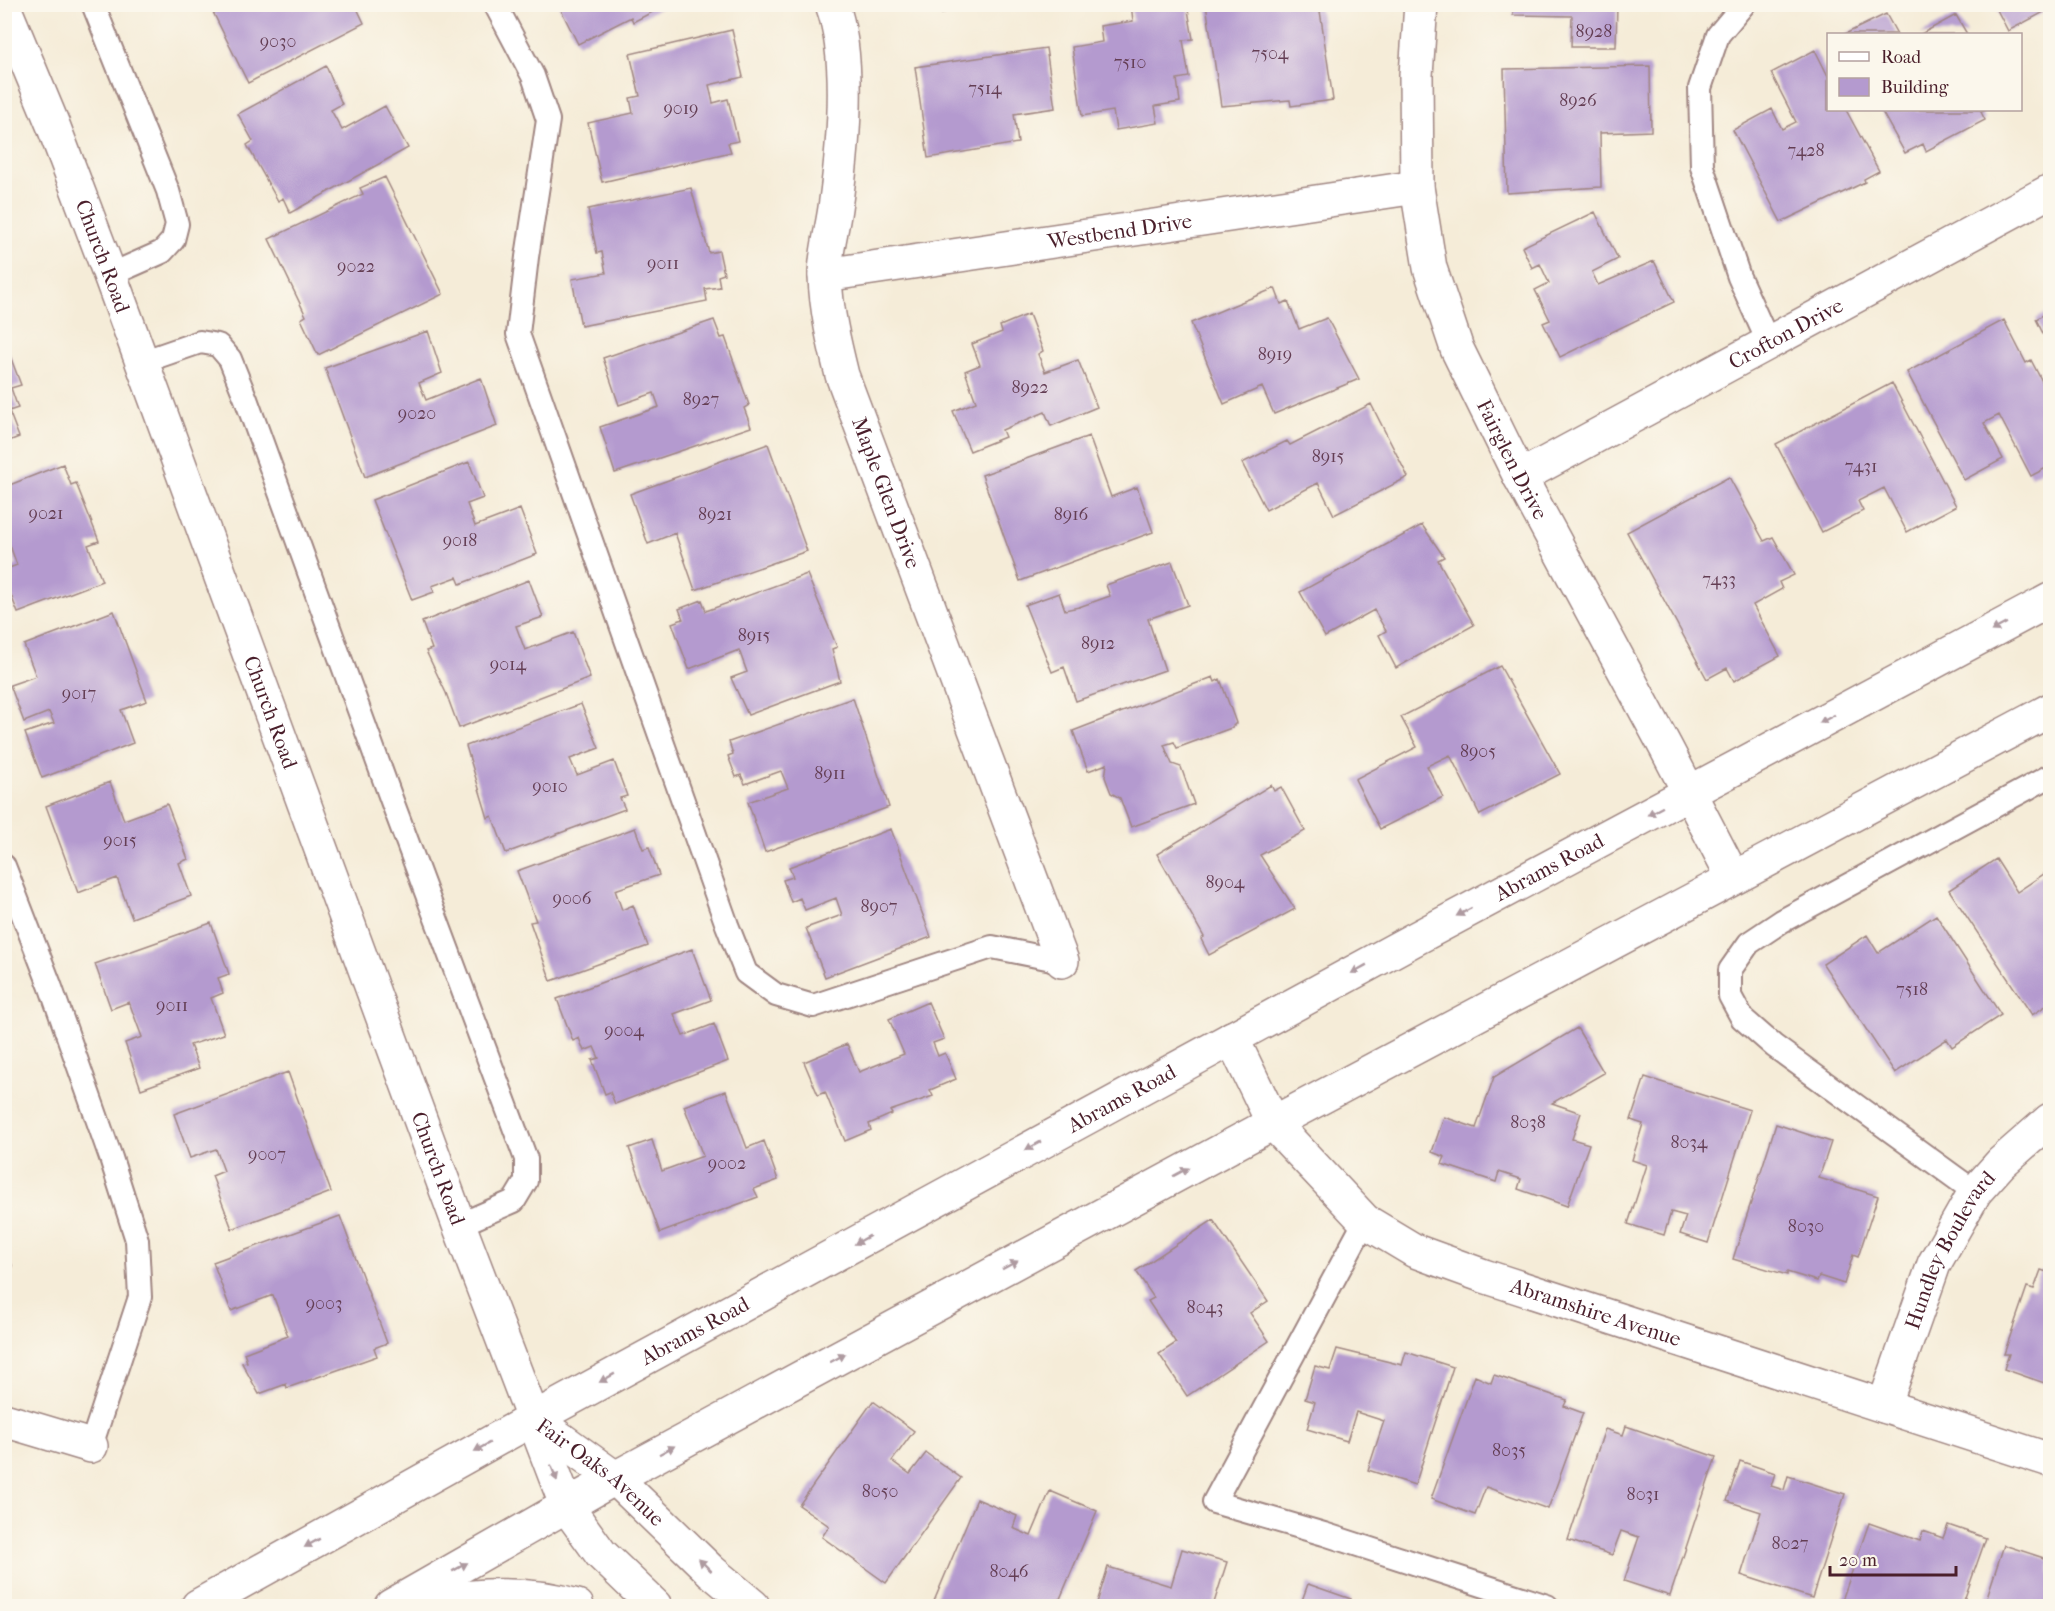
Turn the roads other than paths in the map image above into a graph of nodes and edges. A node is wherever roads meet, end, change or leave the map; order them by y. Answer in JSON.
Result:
{"nodes":[{"id":1,"x":93,"y":4,"type":"edge"},
{"id":2,"x":495,"y":4,"type":"edge"},
{"id":3,"x":832,"y":4,"type":"edge"},
{"id":4,"x":1421,"y":4,"type":"edge"},
{"id":5,"x":1744,"y":4,"type":"edge"},
{"id":6,"x":4,"y":7,"type":"edge"},
{"id":7,"x":1417,"y":188,"type":"junction"},
{"id":8,"x":2050,"y":191,"type":"edge"},
{"id":9,"x":110,"y":275,"type":"junction"},
{"id":10,"x":825,"y":275,"type":"junction"},
{"id":11,"x":1769,"y":344,"type":"junction"},
{"id":12,"x":142,"y":362,"type":"junction"},
{"id":13,"x":1520,"y":477,"type":"junction"},
{"id":14,"x":2050,"y":600,"type":"edge"},
{"id":15,"x":2050,"y":710,"type":"edge"},
{"id":16,"x":2050,"y":776,"type":"edge"},
{"id":17,"x":1689,"y":793,"type":"junction"},
{"id":18,"x":4,"y":866,"type":"edge"},
{"id":19,"x":1733,"y":877,"type":"junction"},
{"id":20,"x":1062,"y":961,"type":"joint"},
{"id":21,"x":1232,"y":1038,"type":"junction"},
{"id":22,"x":2050,"y":1120,"type":"edge"},
{"id":23,"x":1273,"y":1123,"type":"junction"},
{"id":24,"x":1976,"y":1192,"type":"junction"},
{"id":25,"x":1365,"y":1221,"type":"junction"},
{"id":26,"x":459,"y":1225,"type":"junction"},
{"id":27,"x":1884,"y":1406,"type":"junction"},
{"id":28,"x":533,"y":1419,"type":"junction"},
{"id":29,"x":4,"y":1420,"type":"edge"},
{"id":30,"x":91,"y":1446,"type":"joint"},
{"id":31,"x":2050,"y":1460,"type":"edge"},
{"id":32,"x":615,"y":1478,"type":"junction"},
{"id":33,"x":567,"y":1507,"type":"junction"},
{"id":34,"x":198,"y":1606,"type":"edge"},
{"id":35,"x":391,"y":1606,"type":"edge"},
{"id":36,"x":399,"y":1606,"type":"edge"},
{"id":37,"x":577,"y":1606,"type":"edge"},
{"id":38,"x":655,"y":1606,"type":"edge"},
{"id":39,"x":753,"y":1606,"type":"edge"},
{"id":40,"x":1547,"y":1606,"type":"edge"}],
"edges":[{"from":1,"to":9,"type":"lane"},
{"from":2,"to":20,"type":"lane"},
{"from":3,"to":10,"type":"street","name":"Maple Glen Drive"},
{"from":4,"to":7,"type":"street","name":"Fairglen Drive"},
{"from":5,"to":11,"type":"lane"},
{"from":6,"to":9,"type":"street","name":"Church Road"},
{"from":7,"to":10,"type":"street","name":"Westbend Drive"},
{"from":7,"to":13,"type":"street","name":"Fairglen Drive"},
{"from":8,"to":11,"type":"street","name":"Crofton Drive"},
{"from":9,"to":12,"type":"street","name":"Church Road"},
{"from":10,"to":20,"type":"street","name":"Maple Glen Drive"},
{"from":11,"to":13,"type":"street","name":"Crofton Drive"},
{"from":12,"to":26,"type":"street","name":"Church Road"},
{"from":12,"to":26,"type":"lane"},
{"from":13,"to":17,"type":"street","name":"Fairglen Drive"},
{"from":14,"to":17,"type":"street","name":"Abrams Road","one_way":true},
{"from":15,"to":19,"type":"street"},
{"from":16,"to":24,"type":"lane"},
{"from":17,"to":19,"type":"street","name":"Fairglen Drive"},
{"from":17,"to":21,"type":"street","name":"Abrams Road","one_way":true},
{"from":18,"to":30,"type":"lane"},
{"from":19,"to":23,"type":"street"},
{"from":21,"to":23,"type":"street","name":"Abramshire Avenue"},
{"from":21,"to":28,"type":"street","name":"Abrams Road","one_way":true},
{"from":22,"to":24,"type":"street","name":"Hundley Boulevard"},
{"from":23,"to":25,"type":"street","name":"Abramshire Avenue"},
{"from":32,"to":23,"type":"street","one_way":true},
{"from":24,"to":27,"type":"street","name":"Hundley Boulevard"},
{"from":25,"to":27,"type":"street","name":"Abramshire Avenue"},
{"from":25,"to":40,"type":"lane"},
{"from":26,"to":28,"type":"street","name":"Church Road"},
{"from":27,"to":31,"type":"street","name":"Abramshire Avenue"},
{"from":28,"to":32,"type":"street","name":"Fair Oaks Avenue"},
{"from":28,"to":33,"type":"street","name":"Fair Oaks Avenue","one_way":true},
{"from":28,"to":34,"type":"street","name":"Abrams Road","one_way":true},
{"from":29,"to":30,"type":"street"},
{"from":32,"to":33,"type":"street"},
{"from":39,"to":32,"type":"street","name":"Fair Oaks Avenue","one_way":true},
{"from":35,"to":33,"type":"street","one_way":true},
{"from":33,"to":38,"type":"street","name":"Fair Oaks Avenue"},
{"from":36,"to":37,"type":"street"}]}
